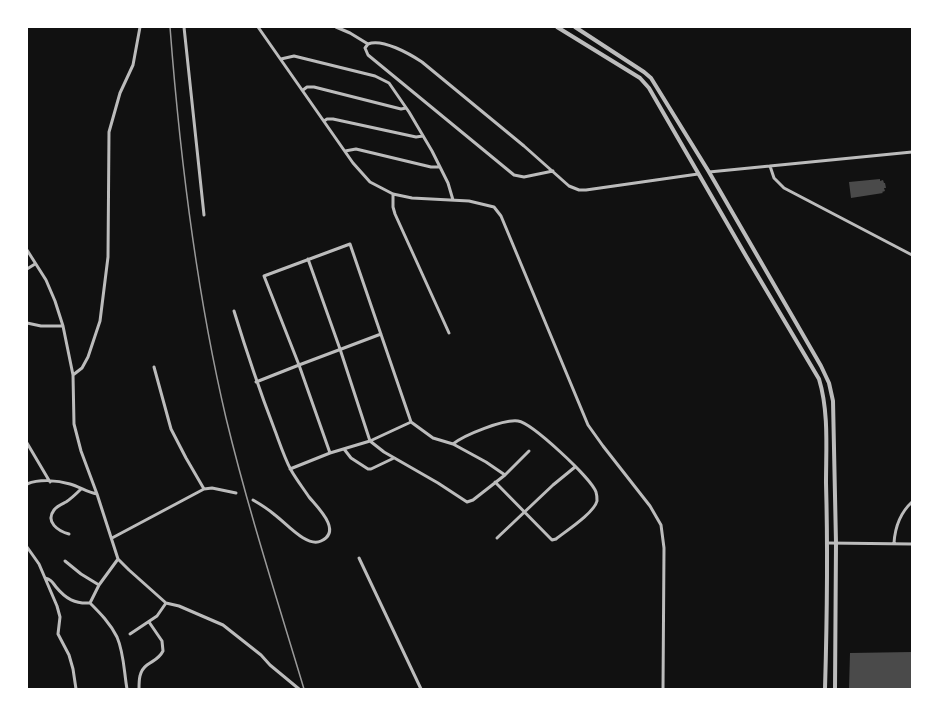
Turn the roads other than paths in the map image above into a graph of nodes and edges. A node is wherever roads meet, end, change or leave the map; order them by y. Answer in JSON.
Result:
{"nodes":[{"id":1,"x":140,"y":27,"type":"edge"},
{"id":2,"x":184,"y":27,"type":"edge"},
{"id":3,"x":258,"y":27,"type":"edge"},
{"id":4,"x":336,"y":27,"type":"edge"},
{"id":5,"x":556,"y":27,"type":"edge"},
{"id":6,"x":574,"y":27,"type":"edge"},
{"id":7,"x":368,"y":44,"type":"junction"},
{"id":8,"x":281,"y":59,"type":"junction"},
{"id":9,"x":303,"y":90,"type":"junction"},
{"id":10,"x":406,"y":108,"type":"junction"},
{"id":11,"x":324,"y":121,"type":"junction"},
{"id":12,"x":423,"y":136,"type":"junction"},
{"id":13,"x":345,"y":151,"type":"junction"},
{"id":14,"x":912,"y":152,"type":"edge"},
{"id":15,"x":770,"y":166,"type":"junction"},
{"id":16,"x":440,"y":167,"type":"junction"},
{"id":17,"x":553,"y":171,"type":"junction"},
{"id":18,"x":709,"y":172,"type":"junction"},
{"id":19,"x":698,"y":174,"type":"junction"},
{"id":20,"x":393,"y":194,"type":"junction"},
{"id":21,"x":453,"y":200,"type":"junction"},
{"id":22,"x":204,"y":215,"type":"dead end"},
{"id":23,"x":27,"y":250,"type":"edge"},
{"id":24,"x":912,"y":255,"type":"edge"},
{"id":25,"x":308,"y":259,"type":"junction"},
{"id":26,"x":36,"y":264,"type":"junction"},
{"id":27,"x":27,"y":269,"type":"edge"},
{"id":28,"x":234,"y":311,"type":"dead end"},
{"id":29,"x":27,"y":323,"type":"edge"},
{"id":30,"x":63,"y":326,"type":"junction"},
{"id":31,"x":449,"y":333,"type":"dead end"},
{"id":32,"x":381,"y":334,"type":"junction"},
{"id":33,"x":340,"y":349,"type":"junction"},
{"id":34,"x":299,"y":365,"type":"junction"},
{"id":35,"x":154,"y":367,"type":"dead end"},
{"id":36,"x":73,"y":375,"type":"junction"},
{"id":37,"x":256,"y":382,"type":"junction"},
{"id":38,"x":411,"y":422,"type":"junction"},
{"id":39,"x":370,"y":441,"type":"junction"},
{"id":40,"x":27,"y":443,"type":"edge"},
{"id":41,"x":453,"y":444,"type":"junction"},
{"id":42,"x":344,"y":449,"type":"junction"},
{"id":43,"x":529,"y":451,"type":"dead end"},
{"id":44,"x":330,"y":453,"type":"junction"},
{"id":45,"x":394,"y":458,"type":"junction"},
{"id":46,"x":575,"y":467,"type":"junction"},
{"id":47,"x":290,"y":469,"type":"junction"},
{"id":48,"x":505,"y":475,"type":"junction"},
{"id":49,"x":50,"y":482,"type":"junction"},
{"id":50,"x":494,"y":482,"type":"junction"},
{"id":51,"x":27,"y":484,"type":"edge"},
{"id":52,"x":81,"y":489,"type":"junction"},
{"id":53,"x":204,"y":489,"type":"junction"},
{"id":54,"x":236,"y":493,"type":"dead end"},
{"id":55,"x":97,"y":494,"type":"junction"},
{"id":56,"x":253,"y":500,"type":"dead end"},
{"id":57,"x":912,"y":502,"type":"edge"},
{"id":58,"x":525,"y":512,"type":"junction"},
{"id":59,"x":69,"y":534,"type":"dead end"},
{"id":60,"x":112,"y":538,"type":"junction"},
{"id":61,"x":497,"y":538,"type":"dead end"},
{"id":62,"x":828,"y":543,"type":"junction"},
{"id":63,"x":836,"y":543,"type":"junction"},
{"id":64,"x":894,"y":544,"type":"junction"},
{"id":65,"x":912,"y":544,"type":"edge"},
{"id":66,"x":27,"y":547,"type":"edge"},
{"id":67,"x":359,"y":558,"type":"dead end"},
{"id":68,"x":118,"y":559,"type":"junction"},
{"id":69,"x":65,"y":561,"type":"dead end"},
{"id":70,"x":45,"y":578,"type":"junction"},
{"id":71,"x":99,"y":585,"type":"junction"},
{"id":72,"x":90,"y":603,"type":"junction"},
{"id":73,"x":166,"y":603,"type":"junction"},
{"id":74,"x":149,"y":622,"type":"junction"},
{"id":75,"x":130,"y":634,"type":"dead end"},
{"id":76,"x":76,"y":689,"type":"edge"},
{"id":77,"x":127,"y":689,"type":"edge"},
{"id":78,"x":139,"y":689,"type":"edge"},
{"id":79,"x":299,"y":689,"type":"edge"},
{"id":80,"x":421,"y":689,"type":"edge"},
{"id":81,"x":663,"y":689,"type":"edge"},
{"id":82,"x":825,"y":689,"type":"edge"},
{"id":83,"x":835,"y":689,"type":"edge"}],
"edges":[{"from":1,"to":36,"type":"street"},
{"from":2,"to":22,"type":"street"},
{"from":3,"to":8,"type":"street"},
{"from":4,"to":7,"type":"street"},
{"from":5,"to":19,"type":"street"},
{"from":6,"to":18,"type":"street"},
{"from":7,"to":17,"type":"street"},
{"from":7,"to":17,"type":"street"},
{"from":8,"to":9,"type":"street"},
{"from":8,"to":10,"type":"street"},
{"from":9,"to":10,"type":"street"},
{"from":9,"to":11,"type":"street"},
{"from":10,"to":12,"type":"street"},
{"from":11,"to":12,"type":"street"},
{"from":11,"to":13,"type":"street"},
{"from":12,"to":16,"type":"street"},
{"from":13,"to":16,"type":"street"},
{"from":13,"to":20,"type":"street"},
{"from":14,"to":15,"type":"street"},
{"from":15,"to":18,"type":"street"},
{"from":15,"to":24,"type":"street"},
{"from":16,"to":21,"type":"street"},
{"from":17,"to":19,"type":"street"},
{"from":18,"to":19,"type":"street"},
{"from":18,"to":63,"type":"street"},
{"from":19,"to":62,"type":"street"},
{"from":20,"to":21,"type":"street"},
{"from":20,"to":31,"type":"street"},
{"from":21,"to":81,"type":"street"},
{"from":23,"to":26,"type":"street"},
{"from":25,"to":32,"type":"street"},
{"from":25,"to":33,"type":"street"},
{"from":25,"to":34,"type":"street"},
{"from":26,"to":27,"type":"street"},
{"from":26,"to":30,"type":"street"},
{"from":28,"to":37,"type":"street"},
{"from":29,"to":30,"type":"street"},
{"from":30,"to":36,"type":"street"},
{"from":32,"to":33,"type":"street"},
{"from":32,"to":38,"type":"street"},
{"from":33,"to":34,"type":"street"},
{"from":33,"to":39,"type":"street"},
{"from":34,"to":37,"type":"street"},
{"from":34,"to":44,"type":"street"},
{"from":35,"to":53,"type":"street"},
{"from":36,"to":55,"type":"street"},
{"from":37,"to":47,"type":"street"},
{"from":38,"to":39,"type":"street"},
{"from":38,"to":41,"type":"street"},
{"from":39,"to":42,"type":"street"},
{"from":39,"to":45,"type":"street"},
{"from":40,"to":49,"type":"street"},
{"from":41,"to":46,"type":"street"},
{"from":41,"to":48,"type":"street"},
{"from":42,"to":44,"type":"street"},
{"from":42,"to":45,"type":"street"},
{"from":43,"to":48,"type":"street"},
{"from":44,"to":47,"type":"street"},
{"from":45,"to":50,"type":"street"},
{"from":46,"to":58,"type":"street"},
{"from":46,"to":58,"type":"street"},
{"from":47,"to":56,"type":"street"},
{"from":48,"to":50,"type":"street"},
{"from":49,"to":51,"type":"street"},
{"from":49,"to":52,"type":"street"},
{"from":50,"to":58,"type":"street"},
{"from":52,"to":55,"type":"street"},
{"from":52,"to":59,"type":"street"},
{"from":53,"to":54,"type":"street"},
{"from":53,"to":60,"type":"street"},
{"from":55,"to":60,"type":"street"},
{"from":57,"to":64,"type":"street"},
{"from":58,"to":61,"type":"street"},
{"from":60,"to":68,"type":"street"},
{"from":62,"to":63,"type":"street"},
{"from":62,"to":82,"type":"street"},
{"from":63,"to":64,"type":"street"},
{"from":63,"to":83,"type":"street"},
{"from":64,"to":65,"type":"street"},
{"from":66,"to":70,"type":"street"},
{"from":67,"to":80,"type":"street"},
{"from":68,"to":71,"type":"street"},
{"from":68,"to":73,"type":"street"},
{"from":69,"to":71,"type":"street"},
{"from":70,"to":72,"type":"street"},
{"from":70,"to":76,"type":"street"},
{"from":71,"to":72,"type":"street"},
{"from":72,"to":77,"type":"street"},
{"from":73,"to":74,"type":"street"},
{"from":73,"to":79,"type":"street"},
{"from":74,"to":75,"type":"street"},
{"from":74,"to":78,"type":"street"}]}
